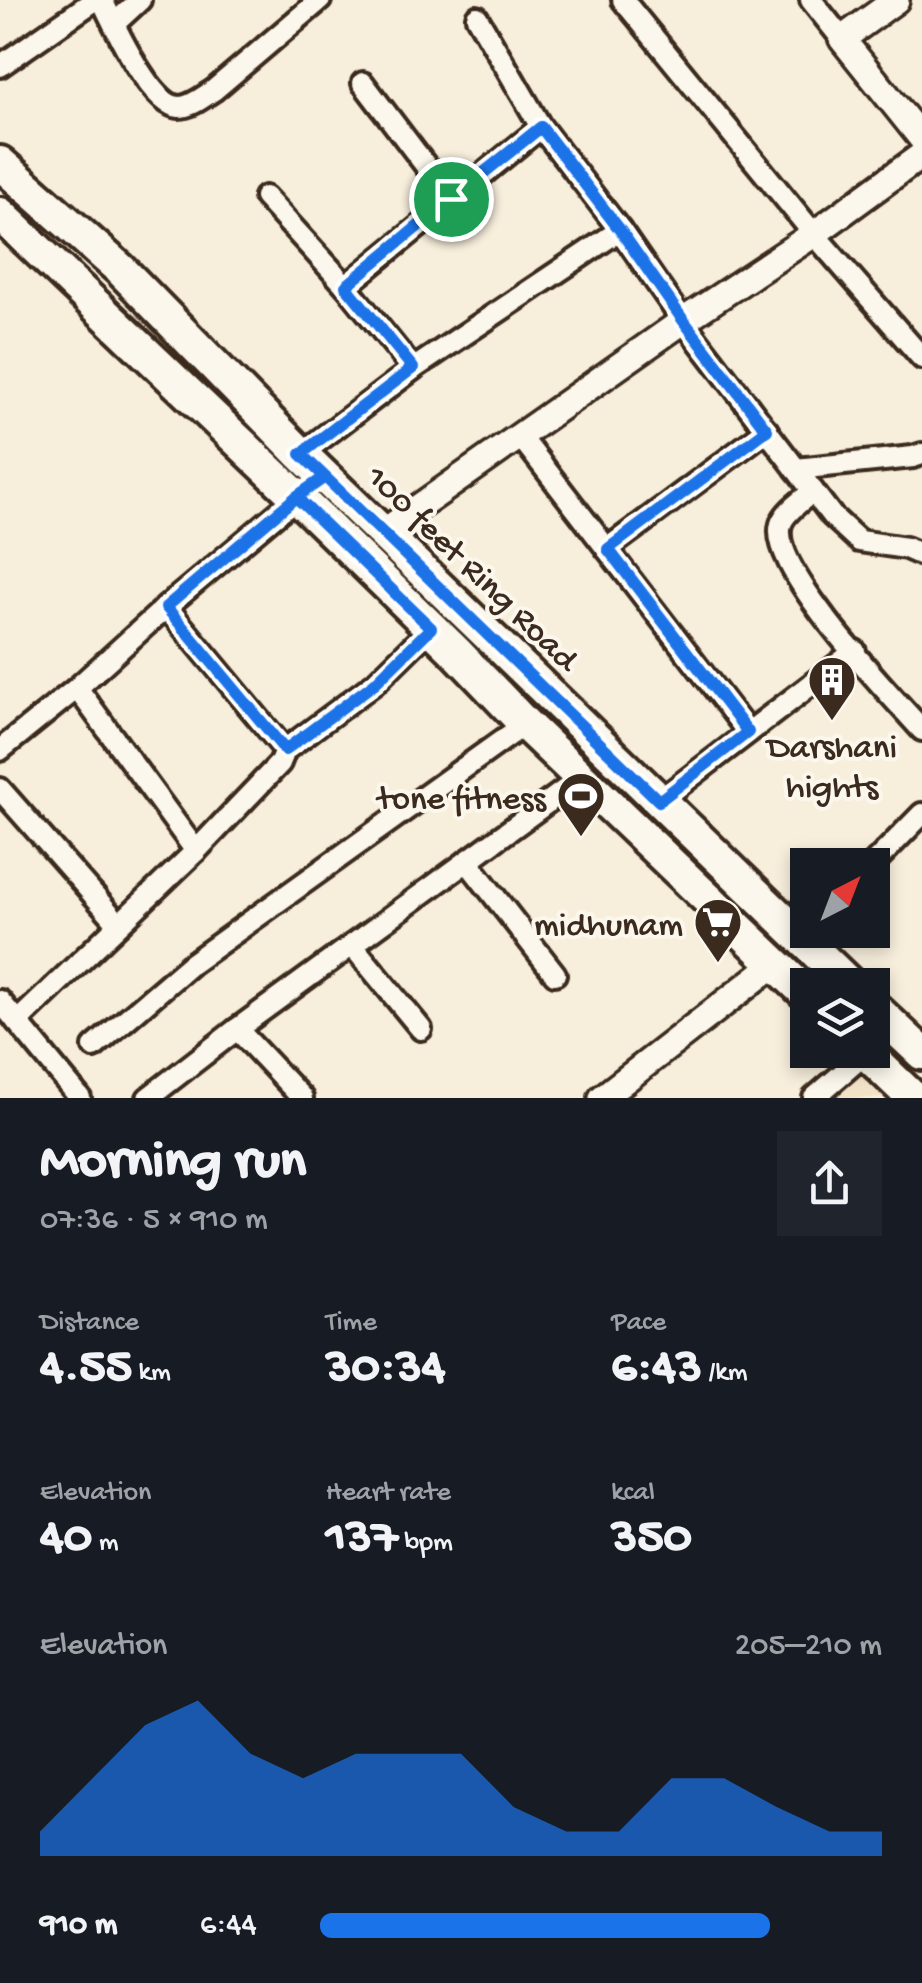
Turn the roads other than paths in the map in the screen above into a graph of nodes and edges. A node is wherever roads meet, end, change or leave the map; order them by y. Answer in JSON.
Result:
{"nodes":[{"id":1,"x":99,"y":0,"type":"edge"},
{"id":2,"x":140,"y":0,"type":"edge"},
{"id":3,"x":320,"y":0,"type":"edge"},
{"id":4,"x":623,"y":0,"type":"edge"},
{"id":5,"x":811,"y":0,"type":"edge"},
{"id":6,"x":896,"y":0,"type":"edge"},
{"id":7,"x":477,"y":17,"type":"dead end"},
{"id":8,"x":114,"y":24,"type":"junction"},
{"id":9,"x":842,"y":39,"type":"junction"},
{"id":10,"x":0,"y":66,"type":"edge"},
{"id":11,"x":363,"y":83,"type":"dead end"},
{"id":12,"x":541,"y":127,"type":"junction"},
{"id":13,"x":922,"y":140,"type":"edge"},
{"id":14,"x":922,"y":155,"type":"edge"},
{"id":15,"x":0,"y":163,"type":"edge"},
{"id":16,"x":265,"y":197,"type":"dead end"},
{"id":17,"x":451,"y":199,"type":"junction"},
{"id":18,"x":0,"y":214,"type":"edge"},
{"id":19,"x":620,"y":230,"type":"junction"},
{"id":20,"x":814,"y":234,"type":"junction"},
{"id":21,"x":346,"y":286,"type":"junction"},
{"id":22,"x":683,"y":320,"type":"junction"},
{"id":23,"x":922,"y":358,"type":"edge"},
{"id":24,"x":413,"y":368,"type":"junction"},
{"id":25,"x":767,"y":430,"type":"junction"},
{"id":26,"x":520,"y":436,"type":"junction"},
{"id":27,"x":922,"y":454,"type":"edge"},
{"id":28,"x":313,"y":466,"type":"junction"},
{"id":29,"x":796,"y":469,"type":"junction"},
{"id":30,"x":813,"y":491,"type":"junction"},
{"id":31,"x":296,"y":497,"type":"junction"},
{"id":32,"x":382,"y":533,"type":"junction"},
{"id":33,"x":608,"y":549,"type":"junction"},
{"id":34,"x":922,"y":555,"type":"edge"},
{"id":35,"x":166,"y":607,"type":"junction"},
{"id":36,"x":431,"y":628,"type":"junction"},
{"id":37,"x":854,"y":652,"type":"junction"},
{"id":38,"x":77,"y":688,"type":"junction"},
{"id":39,"x":525,"y":724,"type":"junction"},
{"id":40,"x":922,"y":730,"type":"edge"},
{"id":41,"x":748,"y":732,"type":"junction"},
{"id":42,"x":0,"y":750,"type":"edge"},
{"id":43,"x":285,"y":750,"type":"junction"},
{"id":44,"x":581,"y":778,"type":"junction"},
{"id":45,"x":0,"y":790,"type":"edge"},
{"id":46,"x":659,"y":801,"type":"junction"},
{"id":47,"x":922,"y":814,"type":"edge"},
{"id":48,"x":889,"y":848,"type":"edge"},
{"id":49,"x":196,"y":851,"type":"junction"},
{"id":50,"x":466,"y":861,"type":"junction"},
{"id":51,"x":790,"y":921,"type":"edge"},
{"id":52,"x":118,"y":924,"type":"junction"},
{"id":53,"x":352,"y":945,"type":"junction"},
{"id":54,"x":790,"y":948,"type":"edge"},
{"id":55,"x":817,"y":948,"type":"edge"},
{"id":56,"x":776,"y":963,"type":"junction"},
{"id":57,"x":835,"y":968,"type":"edge"},
{"id":58,"x":554,"y":974,"type":"dead end"},
{"id":59,"x":790,"y":977,"type":"edge"},
{"id":60,"x":0,"y":1001,"type":"edge"},
{"id":61,"x":17,"y":1022,"type":"junction"},
{"id":62,"x":890,"y":1023,"type":"edge"},
{"id":63,"x":237,"y":1029,"type":"junction"},
{"id":64,"x":421,"y":1029,"type":"dead end"},
{"id":65,"x":94,"y":1047,"type":"dead end"},
{"id":66,"x":922,"y":1053,"type":"edge"},
{"id":67,"x":847,"y":1068,"type":"edge"},
{"id":68,"x":881,"y":1068,"type":"edge"},
{"id":69,"x":80,"y":1098,"type":"edge"},
{"id":70,"x":148,"y":1098,"type":"edge"},
{"id":71,"x":302,"y":1098,"type":"edge"},
{"id":72,"x":602,"y":1098,"type":"edge"},
{"id":73,"x":814,"y":1098,"type":"edge"},
{"id":74,"x":913,"y":1098,"type":"edge"}],
"edges":[{"from":1,"to":8,"type":"street"},
{"from":1,"to":10,"type":"street"},
{"from":2,"to":8,"type":"street"},
{"from":3,"to":8,"type":"street"},
{"from":4,"to":20,"type":"street"},
{"from":5,"to":9,"type":"street"},
{"from":6,"to":9,"type":"street"},
{"from":7,"to":12,"type":"street"},
{"from":9,"to":13,"type":"street"},
{"from":11,"to":17,"type":"street"},
{"from":12,"to":17,"type":"street"},
{"from":12,"to":19,"type":"street"},
{"from":14,"to":20,"type":"street"},
{"from":15,"to":28,"type":"main road","name":"100 feet Ring Road"},
{"from":16,"to":21,"type":"street"},
{"from":17,"to":21,"type":"street"},
{"from":18,"to":31,"type":"main road"},
{"from":19,"to":22,"type":"street"},
{"from":19,"to":24,"type":"street"},
{"from":20,"to":22,"type":"street"},
{"from":20,"to":23,"type":"street"},
{"from":21,"to":24,"type":"street"},
{"from":22,"to":25,"type":"street"},
{"from":22,"to":26,"type":"street"},
{"from":24,"to":28,"type":"street"},
{"from":25,"to":29,"type":"street"},
{"from":25,"to":33,"type":"street"},
{"from":26,"to":32,"type":"street"},
{"from":26,"to":33,"type":"street"},
{"from":27,"to":29,"type":"street"},
{"from":28,"to":31,"type":"street"},
{"from":28,"to":32,"type":"main road","name":"100 feet Ring Road"},
{"from":29,"to":30,"type":"street"},
{"from":30,"to":34,"type":"street"},
{"from":30,"to":37,"type":"street"},
{"from":31,"to":35,"type":"street"},
{"from":31,"to":36,"type":"main road"},
{"from":32,"to":46,"type":"main road","name":"100 feet Ring Road"},
{"from":33,"to":41,"type":"street"},
{"from":35,"to":38,"type":"street"},
{"from":35,"to":43,"type":"street"},
{"from":36,"to":39,"type":"main road"},
{"from":36,"to":43,"type":"street"},
{"from":37,"to":40,"type":"street"},
{"from":37,"to":41,"type":"street"},
{"from":38,"to":42,"type":"street"},
{"from":38,"to":49,"type":"street"},
{"from":39,"to":44,"type":"main road"},
{"from":39,"to":65,"type":"street"},
{"from":41,"to":46,"type":"street"},
{"from":43,"to":49,"type":"street"},
{"from":44,"to":50,"type":"street"},
{"from":44,"to":56,"type":"main road"},
{"from":45,"to":52,"type":"street"},
{"from":46,"to":51,"type":"main road","name":"100 feet Ring Road"},
{"from":47,"to":48,"type":"street"},
{"from":49,"to":52,"type":"street"},
{"from":50,"to":53,"type":"street"},
{"from":50,"to":58,"type":"street"},
{"from":52,"to":61,"type":"street"},
{"from":53,"to":63,"type":"street"},
{"from":53,"to":64,"type":"street"},
{"from":54,"to":56,"type":"street"},
{"from":55,"to":57,"type":"main road","name":"100 feet Ring Road"},
{"from":56,"to":59,"type":"main road"},
{"from":56,"to":72,"type":"street"},
{"from":60,"to":61,"type":"street"},
{"from":61,"to":69,"type":"street"},
{"from":62,"to":66,"type":"main road"},
{"from":63,"to":70,"type":"street"},
{"from":63,"to":71,"type":"street"},
{"from":67,"to":73,"type":"street"},
{"from":68,"to":74,"type":"main road"}]}
